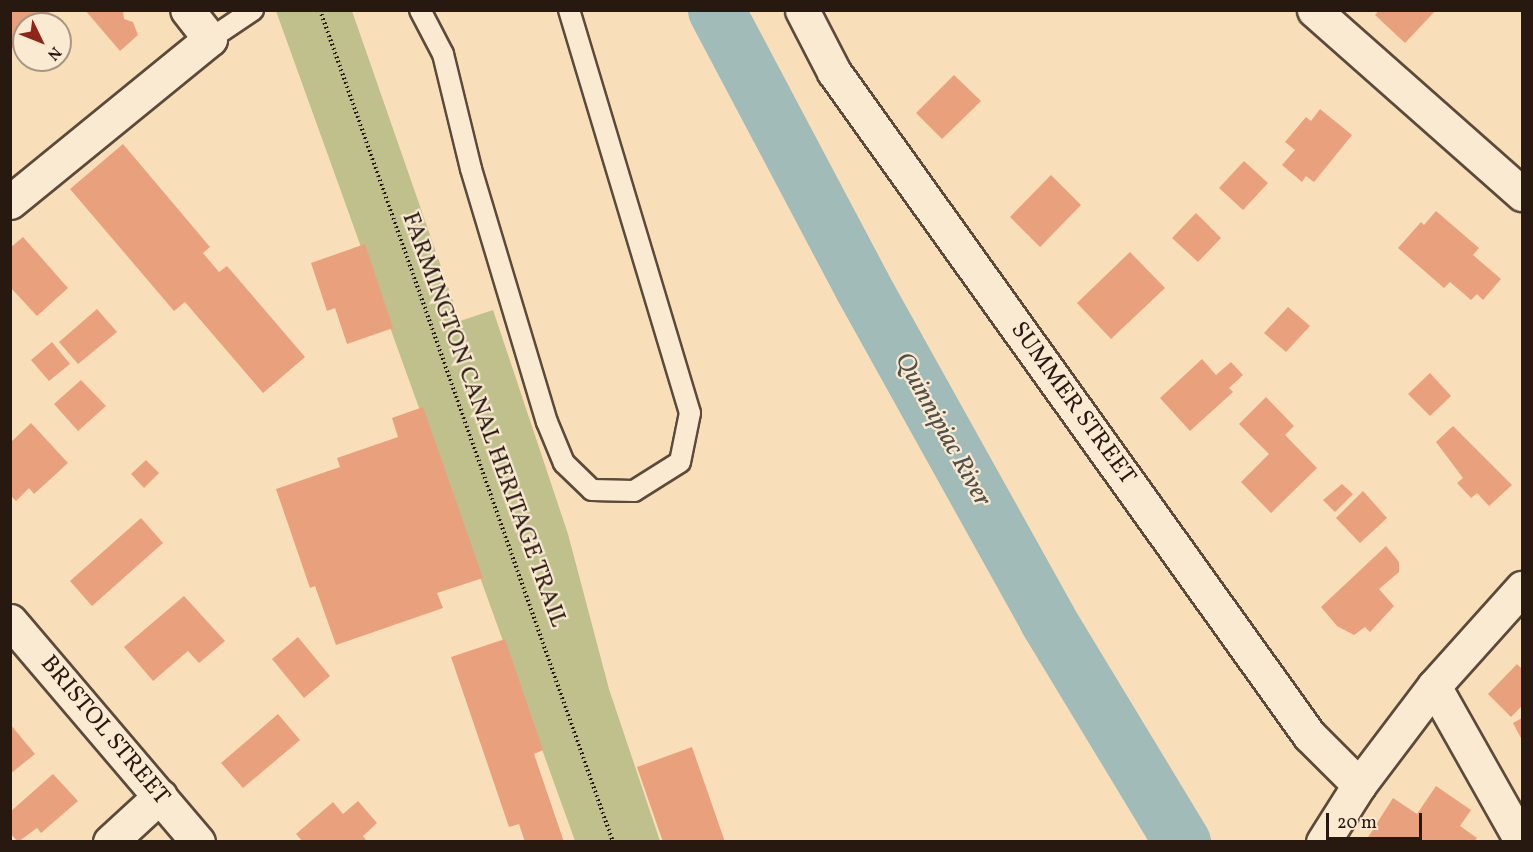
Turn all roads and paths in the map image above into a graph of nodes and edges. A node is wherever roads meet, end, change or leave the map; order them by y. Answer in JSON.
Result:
{"nodes":[{"id":1,"x":187,"y":10,"type":"edge"},
{"id":2,"x":253,"y":10,"type":"edge"},
{"id":3,"x":320,"y":10,"type":"edge"},
{"id":4,"x":420,"y":10,"type":"edge"},
{"id":5,"x":569,"y":10,"type":"edge"},
{"id":6,"x":802,"y":10,"type":"edge"},
{"id":7,"x":1314,"y":10,"type":"edge"},
{"id":8,"x":210,"y":39,"type":"junction"},
{"id":9,"x":1522,"y":194,"type":"edge"},
{"id":10,"x":10,"y":202,"type":"edge"},
{"id":11,"x":1522,"y":588,"type":"edge"},
{"id":12,"x":10,"y":621,"type":"edge"},
{"id":13,"x":1434,"y":686,"type":"junction"},
{"id":14,"x":1359,"y":785,"type":"junction"},
{"id":15,"x":160,"y":796,"type":"junction"},
{"id":16,"x":110,"y":842,"type":"edge"},
{"id":17,"x":198,"y":842,"type":"edge"},
{"id":18,"x":614,"y":842,"type":"edge"},
{"id":19,"x":1323,"y":842,"type":"edge"},
{"id":20,"x":1522,"y":842,"type":"edge"}],
"edges":[{"from":1,"to":8,"type":"street"},
{"from":2,"to":8,"type":"lane"},
{"from":3,"to":18,"type":"path","name":"FARMINGTON CANAL HERITAGE TRAIL"},
{"from":4,"to":5,"type":"lane"},
{"from":6,"to":14,"type":"street","name":"SUMMER STREET"},
{"from":7,"to":9,"type":"street"},
{"from":8,"to":10,"type":"street"},
{"from":11,"to":13,"type":"street"},
{"from":12,"to":15,"type":"street","name":"BRISTOL STREET"},
{"from":13,"to":14,"type":"street"},
{"from":13,"to":20,"type":"street"},
{"from":14,"to":19,"type":"street"},
{"from":15,"to":16,"type":"street"},
{"from":15,"to":17,"type":"street","name":"BRISTOL STREET"}]}
